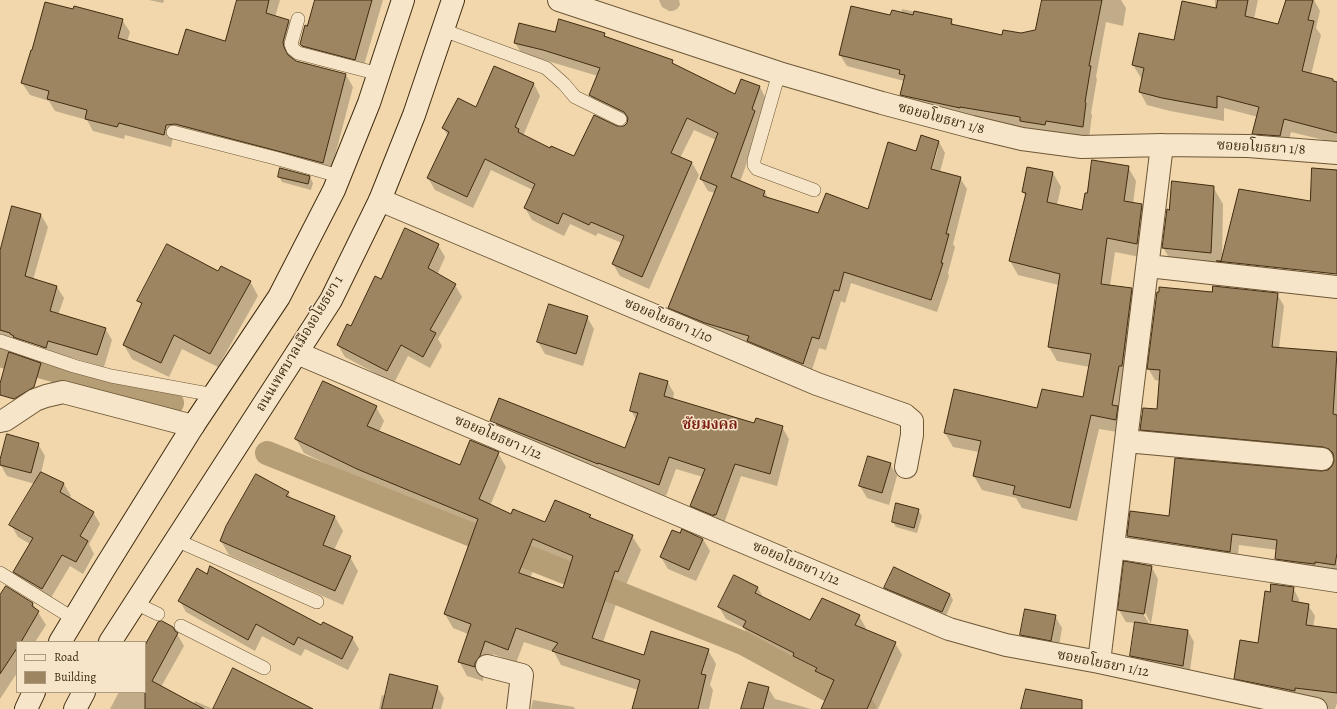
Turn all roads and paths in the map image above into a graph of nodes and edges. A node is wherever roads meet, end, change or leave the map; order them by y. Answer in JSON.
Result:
{"nodes":[{"id":1,"x":404,"y":0,"type":"edge"},
{"id":2,"x":453,"y":0,"type":"edge"},
{"id":3,"x":559,"y":0,"type":"edge"},
{"id":4,"x":298,"y":19,"type":"dead end"},
{"id":5,"x":443,"y":30,"type":"junction"},
{"id":6,"x":779,"y":73,"type":"junction"},
{"id":7,"x":379,"y":74,"type":"junction"},
{"id":8,"x":620,"y":119,"type":"dead end"},
{"id":9,"x":173,"y":132,"type":"dead end"},
{"id":10,"x":1162,"y":145,"type":"junction"},
{"id":11,"x":1337,"y":152,"type":"edge"},
{"id":12,"x":339,"y":176,"type":"junction"},
{"id":13,"x":814,"y":190,"type":"dead end"},
{"id":14,"x":380,"y":200,"type":"junction"},
{"id":15,"x":1148,"y":266,"type":"junction"},
{"id":16,"x":1337,"y":287,"type":"edge"},
{"id":17,"x":0,"y":341,"type":"edge"},
{"id":18,"x":297,"y":353,"type":"junction"},
{"id":19,"x":214,"y":395,"type":"junction"},
{"id":20,"x":0,"y":421,"type":"edge"},
{"id":21,"x":193,"y":426,"type":"junction"},
{"id":22,"x":1126,"y":441,"type":"junction"},
{"id":23,"x":1322,"y":459,"type":"dead end"},
{"id":24,"x":906,"y":468,"type":"dead end"},
{"id":25,"x":176,"y":540,"type":"junction"},
{"id":26,"x":1113,"y":547,"type":"junction"},
{"id":27,"x":0,"y":573,"type":"edge"},
{"id":28,"x":1337,"y":581,"type":"edge"},
{"id":29,"x":317,"y":602,"type":"dead end"},
{"id":30,"x":135,"y":603,"type":"junction"},
{"id":31,"x":158,"y":614,"type":"dead end"},
{"id":32,"x":74,"y":619,"type":"junction"},
{"id":33,"x":181,"y":626,"type":"dead end"},
{"id":34,"x":61,"y":641,"type":"edge"},
{"id":35,"x":111,"y":641,"type":"edge"},
{"id":36,"x":1099,"y":662,"type":"junction"},
{"id":37,"x":487,"y":666,"type":"dead end"},
{"id":38,"x":264,"y":668,"type":"dead end"},
{"id":39,"x":34,"y":693,"type":"edge"},
{"id":40,"x":83,"y":693,"type":"edge"},
{"id":41,"x":26,"y":709,"type":"edge"},
{"id":42,"x":75,"y":709,"type":"edge"},
{"id":43,"x":518,"y":709,"type":"edge"},
{"id":44,"x":1316,"y":709,"type":"edge"}],
"edges":[{"from":1,"to":7,"type":"street"},
{"from":2,"to":5,"type":"street","name":"ถนนเทศบาลเมืองอโยธยา 1"},
{"from":3,"to":6,"type":"street","name":"ซอยอโยธยา 1/8"},
{"from":4,"to":7,"type":"lane"},
{"from":5,"to":8,"type":"lane"},
{"from":5,"to":14,"type":"street","name":"ถนนเทศบาลเมืองอโยธยา 1"},
{"from":6,"to":10,"type":"street","name":"ซอยอโยธยา 1/8"},
{"from":6,"to":13,"type":"lane"},
{"from":7,"to":12,"type":"street"},
{"from":9,"to":12,"type":"lane"},
{"from":10,"to":11,"type":"street","name":"ซอยอโยธยา 1/8"},
{"from":10,"to":15,"type":"street"},
{"from":12,"to":19,"type":"street"},
{"from":14,"to":18,"type":"street","name":"ถนนเทศบาลเมืองอโยธยา 1"},
{"from":14,"to":24,"type":"street","name":"ซอยอโยธยา 1/10"},
{"from":15,"to":16,"type":"street"},
{"from":15,"to":22,"type":"street"},
{"from":17,"to":19,"type":"lane"},
{"from":18,"to":25,"type":"street","name":"ถนนเทศบาลเมืองอโยธยา 1"},
{"from":18,"to":36,"type":"street","name":"ซอยอโยธยา 1/12"},
{"from":19,"to":21,"type":"street"},
{"from":20,"to":21,"type":"street"},
{"from":21,"to":32,"type":"street"},
{"from":22,"to":23,"type":"street"},
{"from":22,"to":26,"type":"street"},
{"from":25,"to":29,"type":"lane"},
{"from":25,"to":30,"type":"street","name":"ถนนเทศบาลเมืองอโยธยา 1"},
{"from":26,"to":28,"type":"street"},
{"from":26,"to":36,"type":"street"},
{"from":27,"to":32,"type":"lane"},
{"from":30,"to":31,"type":"lane"},
{"from":30,"to":35,"type":"street","name":"ถนนเทศบาลเมืองอโยธยา 1"},
{"from":32,"to":34,"type":"street"},
{"from":33,"to":38,"type":"lane"},
{"from":36,"to":44,"type":"street","name":"ซอยอโยธยา 1/12"},
{"from":37,"to":43,"type":"street"},
{"from":39,"to":41,"type":"street"},
{"from":40,"to":42,"type":"street"}]}
